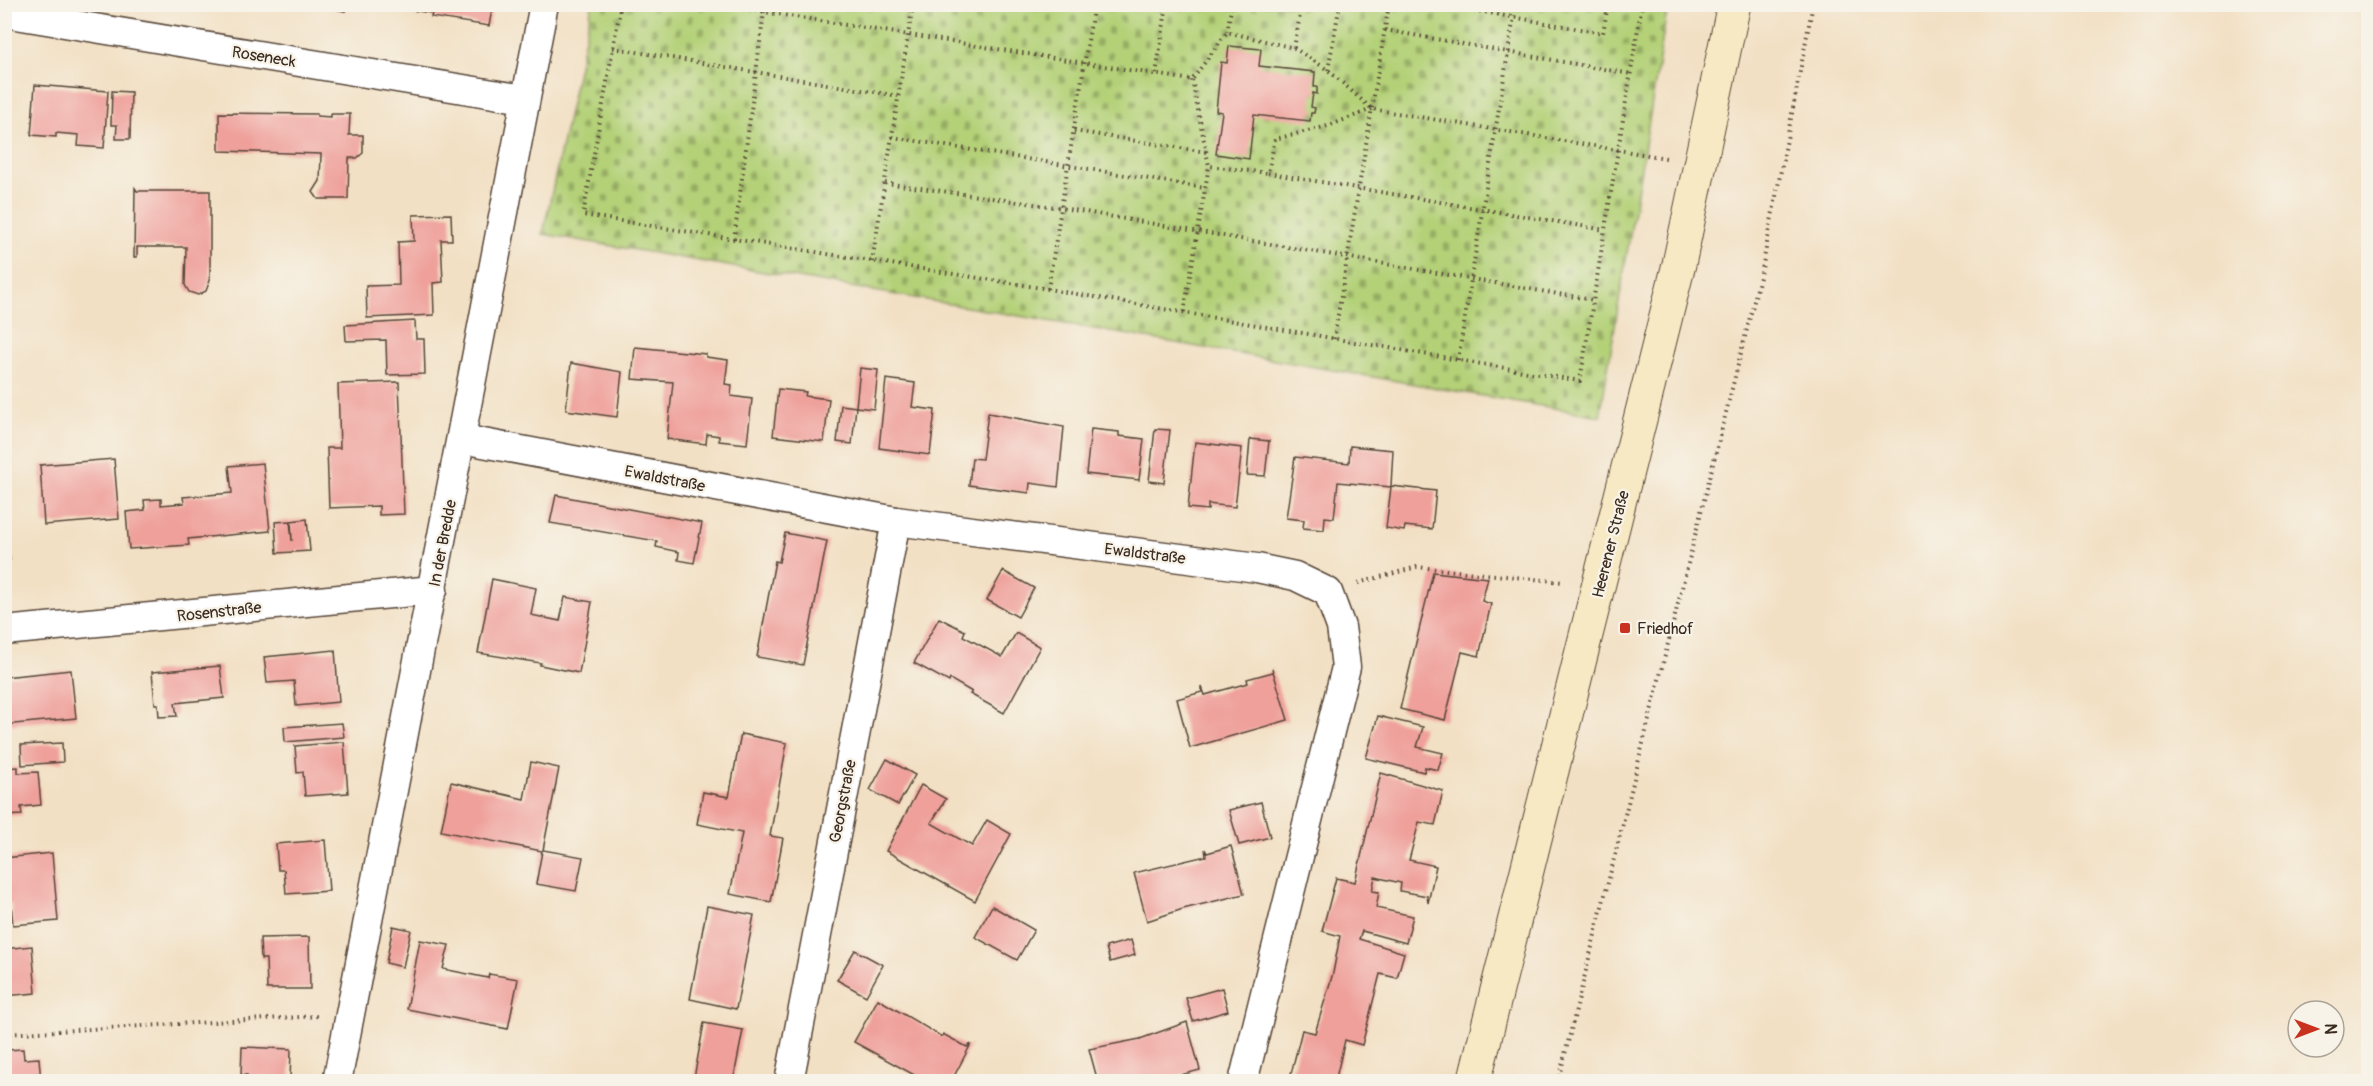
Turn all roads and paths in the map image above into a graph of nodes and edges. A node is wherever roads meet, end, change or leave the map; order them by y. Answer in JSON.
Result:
{"nodes":[{"id":1,"x":544,"y":4,"type":"edge"},
{"id":2,"x":621,"y":4,"type":"edge"},
{"id":3,"x":714,"y":4,"type":"edge"},
{"id":4,"x":913,"y":4,"type":"edge"},
{"id":5,"x":1094,"y":4,"type":"edge"},
{"id":6,"x":1167,"y":4,"type":"edge"},
{"id":7,"x":1232,"y":4,"type":"edge"},
{"id":8,"x":1302,"y":4,"type":"edge"},
{"id":9,"x":1340,"y":4,"type":"edge"},
{"id":10,"x":1389,"y":4,"type":"edge"},
{"id":11,"x":1438,"y":4,"type":"edge"},
{"id":12,"x":1516,"y":4,"type":"edge"},
{"id":13,"x":1608,"y":4,"type":"edge"},
{"id":14,"x":1642,"y":4,"type":"edge"},
{"id":15,"x":1734,"y":4,"type":"edge"},
{"id":16,"x":1813,"y":4,"type":"edge"},
{"id":17,"x":764,"y":12,"type":"junction"},
{"id":18,"x":4,"y":13,"type":"edge"},
{"id":19,"x":1514,"y":16,"type":"junction"},
{"id":20,"x":1385,"y":30,"type":"junction"},
{"id":21,"x":1227,"y":32,"type":"junction"},
{"id":22,"x":908,"y":35,"type":"junction"},
{"id":23,"x":613,"y":48,"type":"junction"},
{"id":24,"x":1294,"y":48,"type":"junction"},
{"id":25,"x":1508,"y":51,"type":"junction"},
{"id":26,"x":1085,"y":63,"type":"junction"},
{"id":27,"x":1328,"y":70,"type":"junction"},
{"id":28,"x":756,"y":72,"type":"junction"},
{"id":29,"x":1156,"y":74,"type":"junction"},
{"id":30,"x":1631,"y":74,"type":"junction"},
{"id":31,"x":1192,"y":80,"type":"junction"},
{"id":32,"x":898,"y":96,"type":"junction"},
{"id":33,"x":524,"y":99,"type":"junction"},
{"id":34,"x":1372,"y":109,"type":"junction"},
{"id":35,"x":1496,"y":130,"type":"junction"},
{"id":36,"x":1074,"y":131,"type":"junction"},
{"id":37,"x":892,"y":137,"type":"junction"},
{"id":38,"x":1618,"y":150,"type":"junction"},
{"id":39,"x":1206,"y":152,"type":"junction"},
{"id":40,"x":1701,"y":164,"type":"junction"},
{"id":41,"x":1068,"y":165,"type":"junction"},
{"id":42,"x":1209,"y":166,"type":"junction"},
{"id":43,"x":1268,"y":172,"type":"junction"},
{"id":44,"x":885,"y":183,"type":"junction"},
{"id":45,"x":1205,"y":188,"type":"junction"},
{"id":46,"x":1359,"y":189,"type":"junction"},
{"id":47,"x":1062,"y":208,"type":"junction"},
{"id":48,"x":1482,"y":209,"type":"junction"},
{"id":49,"x":1198,"y":231,"type":"junction"},
{"id":50,"x":1605,"y":231,"type":"junction"},
{"id":51,"x":734,"y":239,"type":"junction"},
{"id":52,"x":1347,"y":258,"type":"junction"},
{"id":53,"x":872,"y":262,"type":"junction"},
{"id":54,"x":1471,"y":281,"type":"junction"},
{"id":55,"x":1048,"y":289,"type":"junction"},
{"id":56,"x":1593,"y":300,"type":"junction"},
{"id":57,"x":1184,"y":312,"type":"junction"},
{"id":58,"x":1334,"y":339,"type":"junction"},
{"id":59,"x":1458,"y":360,"type":"junction"},
{"id":60,"x":462,"y":440,"type":"junction"},
{"id":61,"x":896,"y":521,"type":"junction"},
{"id":62,"x":1600,"y":586,"type":"junction"},
{"id":63,"x":433,"y":590,"type":"junction"},
{"id":64,"x":1328,"y":592,"type":"junction"},
{"id":65,"x":4,"y":631,"type":"edge"},
{"id":66,"x":350,"y":1015,"type":"junction"},
{"id":67,"x":4,"y":1034,"type":"edge"},
{"id":68,"x":337,"y":1082,"type":"edge"},
{"id":69,"x":789,"y":1082,"type":"edge"},
{"id":70,"x":1243,"y":1082,"type":"edge"},
{"id":71,"x":1474,"y":1082,"type":"edge"},
{"id":72,"x":1558,"y":1082,"type":"edge"}],
"edges":[{"from":1,"to":33,"type":"street","name":"In der Bredde"},
{"from":2,"to":23,"type":"path"},
{"from":3,"to":17,"type":"path"},
{"from":4,"to":22,"type":"path"},
{"from":5,"to":26,"type":"path"},
{"from":6,"to":29,"type":"path"},
{"from":7,"to":21,"type":"path"},
{"from":8,"to":24,"type":"path"},
{"from":9,"to":27,"type":"path"},
{"from":10,"to":20,"type":"path"},
{"from":11,"to":19,"type":"path"},
{"from":12,"to":19,"type":"path"},
{"from":13,"to":19,"type":"path"},
{"from":14,"to":30,"type":"path"},
{"from":15,"to":40,"type":"main road","name":"Heerener Straße"},
{"from":16,"to":72,"type":"path"},
{"from":17,"to":22,"type":"path"},
{"from":17,"to":28,"type":"path"},
{"from":18,"to":33,"type":"street","name":"Roseneck"},
{"from":19,"to":25,"type":"path"},
{"from":20,"to":25,"type":"path"},
{"from":20,"to":34,"type":"path"},
{"from":21,"to":24,"type":"path"},
{"from":21,"to":31,"type":"path"},
{"from":22,"to":26,"type":"path"},
{"from":22,"to":32,"type":"path"},
{"from":23,"to":28,"type":"path"},
{"from":23,"to":51,"type":"path"},
{"from":24,"to":27,"type":"path"},
{"from":25,"to":30,"type":"path"},
{"from":25,"to":35,"type":"path"},
{"from":26,"to":29,"type":"path"},
{"from":26,"to":36,"type":"path"},
{"from":27,"to":34,"type":"path"},
{"from":28,"to":32,"type":"path"},
{"from":28,"to":51,"type":"path"},
{"from":29,"to":31,"type":"path"},
{"from":30,"to":38,"type":"path"},
{"from":31,"to":39,"type":"path"},
{"from":32,"to":37,"type":"path"},
{"from":33,"to":60,"type":"street","name":"In der Bredde"},
{"from":34,"to":35,"type":"path"},
{"from":34,"to":43,"type":"path"},
{"from":34,"to":46,"type":"path"},
{"from":35,"to":38,"type":"path"},
{"from":35,"to":48,"type":"path"},
{"from":36,"to":39,"type":"path"},
{"from":36,"to":41,"type":"path"},
{"from":37,"to":41,"type":"path"},
{"from":37,"to":44,"type":"path"},
{"from":38,"to":40,"type":"path"},
{"from":38,"to":50,"type":"path"},
{"from":39,"to":42,"type":"path"},
{"from":40,"to":62,"type":"main road","name":"Heerener Straße"},
{"from":41,"to":45,"type":"path"},
{"from":41,"to":47,"type":"path"},
{"from":42,"to":43,"type":"path"},
{"from":42,"to":45,"type":"path"},
{"from":43,"to":46,"type":"path"},
{"from":44,"to":47,"type":"path"},
{"from":44,"to":53,"type":"path"},
{"from":45,"to":49,"type":"path"},
{"from":46,"to":48,"type":"path"},
{"from":46,"to":52,"type":"path"},
{"from":47,"to":49,"type":"path"},
{"from":47,"to":55,"type":"path"},
{"from":48,"to":50,"type":"path"},
{"from":48,"to":54,"type":"path"},
{"from":49,"to":52,"type":"path"},
{"from":49,"to":57,"type":"path"},
{"from":50,"to":56,"type":"path"},
{"from":51,"to":53,"type":"path"},
{"from":52,"to":54,"type":"path"},
{"from":52,"to":58,"type":"path"},
{"from":53,"to":55,"type":"path"},
{"from":54,"to":56,"type":"path"},
{"from":54,"to":59,"type":"path"},
{"from":55,"to":57,"type":"path"},
{"from":56,"to":59,"type":"path"},
{"from":57,"to":58,"type":"path"},
{"from":58,"to":59,"type":"path"},
{"from":60,"to":61,"type":"street","name":"Ewaldstraße"},
{"from":60,"to":63,"type":"street","name":"In der Bredde"},
{"from":61,"to":64,"type":"street","name":"Ewaldstraße"},
{"from":61,"to":69,"type":"street","name":"Georgstraße"},
{"from":62,"to":64,"type":"path"},
{"from":62,"to":71,"type":"main road","name":"Heerener Straße"},
{"from":63,"to":65,"type":"street","name":"Rosenstraße"},
{"from":63,"to":66,"type":"street","name":"In der Bredde"},
{"from":64,"to":70,"type":"street"},
{"from":66,"to":67,"type":"path"},
{"from":66,"to":68,"type":"street","name":"In der Bredde"}]}
